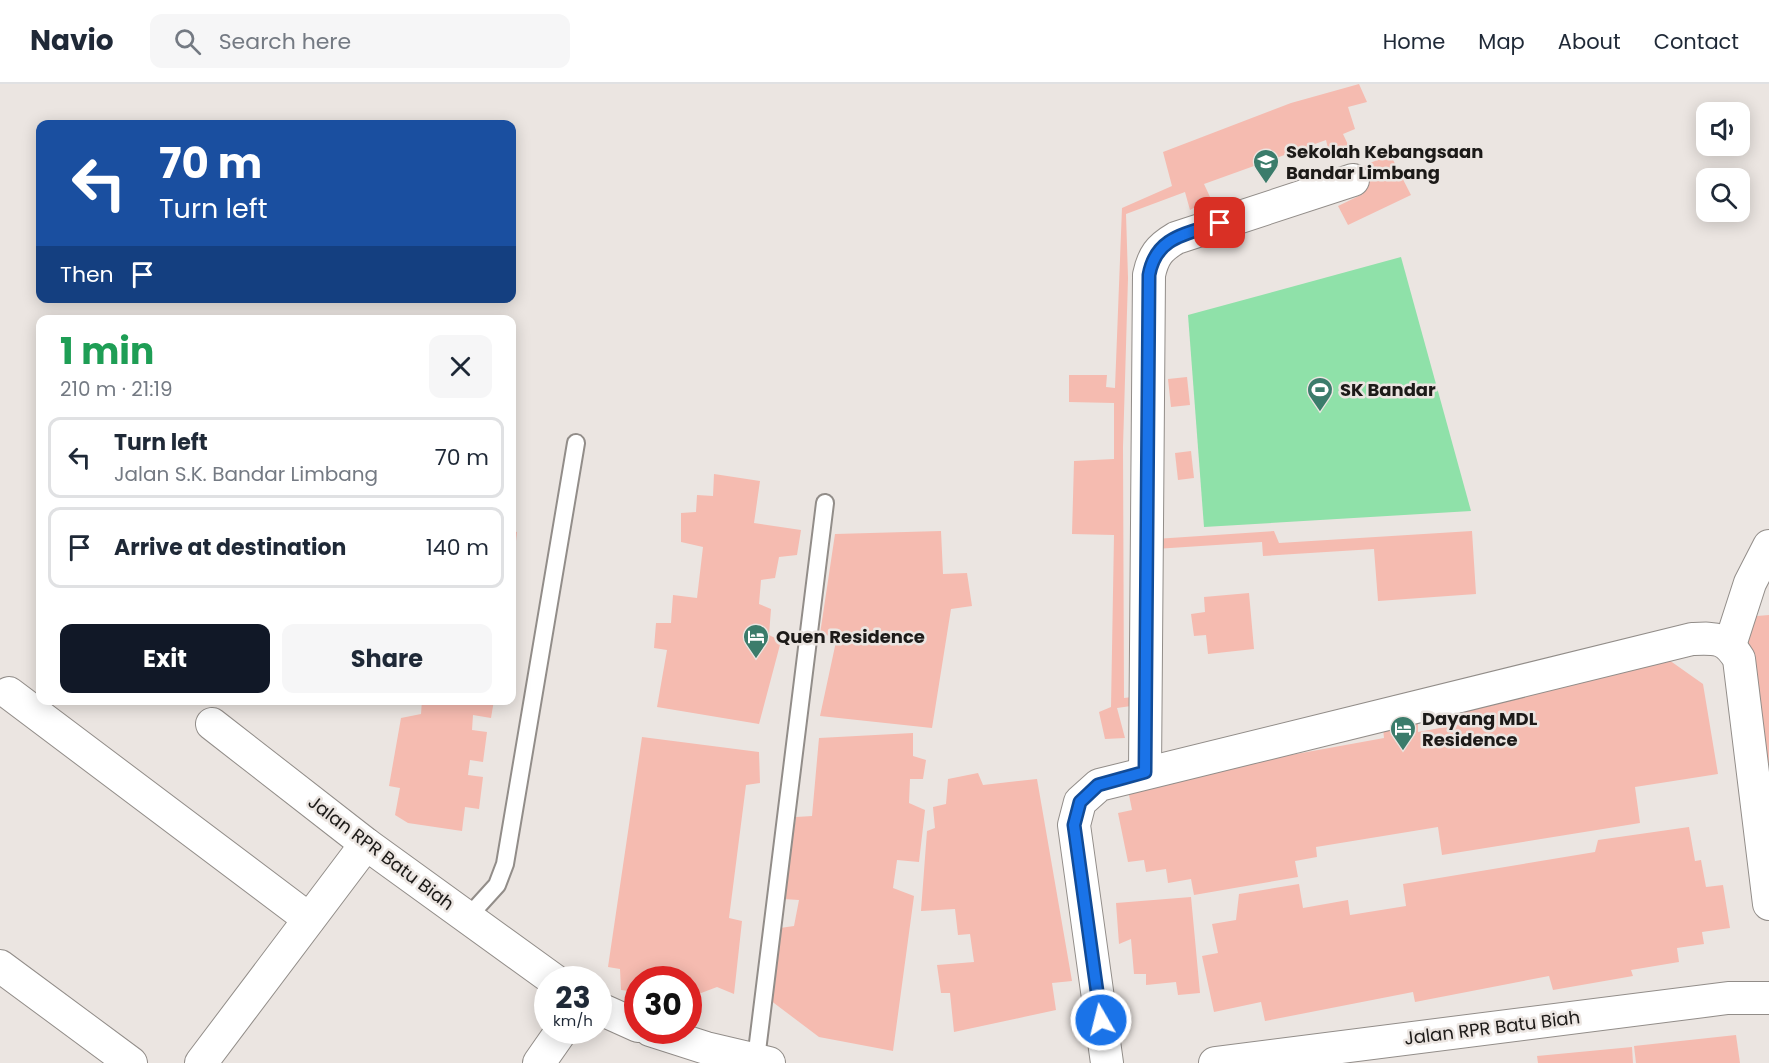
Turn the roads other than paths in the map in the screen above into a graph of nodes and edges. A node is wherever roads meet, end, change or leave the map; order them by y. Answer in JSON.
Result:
{"nodes":[{"id":1,"x":1353,"y":180,"type":"dead end"},
{"id":2,"x":576,"y":443,"type":"dead end"},
{"id":3,"x":825,"y":503,"type":"dead end"},
{"id":4,"x":1769,"y":546,"type":"edge"},
{"id":5,"x":1730,"y":645,"type":"junction"},
{"id":6,"x":9,"y":693,"type":"dead end"},
{"id":7,"x":212,"y":724,"type":"dead end"},
{"id":8,"x":1145,"y":772,"type":"junction"},
{"id":9,"x":366,"y":844,"type":"junction"},
{"id":10,"x":1769,"y":904,"type":"edge"},
{"id":11,"x":468,"y":917,"type":"junction"},
{"id":12,"x":309,"y":920,"type":"junction"},
{"id":13,"x":0,"y":966,"type":"edge"},
{"id":14,"x":535,"y":966,"type":"edge"},
{"id":15,"x":1769,"y":998,"type":"edge"},
{"id":16,"x":552,"y":1044,"type":"edge"},
{"id":17,"x":694,"y":1044,"type":"edge"},
{"id":18,"x":763,"y":1061,"type":"edge"},
{"id":19,"x":131,"y":1063,"type":"edge"},
{"id":20,"x":201,"y":1063,"type":"edge"},
{"id":21,"x":539,"y":1063,"type":"edge"},
{"id":22,"x":1107,"y":1063,"type":"edge"},
{"id":23,"x":1215,"y":1063,"type":"edge"}],
"edges":[{"from":1,"to":8,"type":"street"},
{"from":2,"to":11,"type":"lane"},
{"from":3,"to":18,"type":"lane"},
{"from":4,"to":5,"type":"street"},
{"from":5,"to":8,"type":"street"},
{"from":5,"to":10,"type":"street"},
{"from":6,"to":12,"type":"street"},
{"from":7,"to":9,"type":"street","name":"Jalan RPR Batu Biah"},
{"from":8,"to":22,"type":"street"},
{"from":9,"to":11,"type":"street","name":"Jalan RPR Batu Biah"},
{"from":9,"to":12,"type":"street"},
{"from":11,"to":14,"type":"street","name":"Jalan RPR Batu Biah"},
{"from":12,"to":20,"type":"street"},
{"from":13,"to":19,"type":"street"},
{"from":15,"to":23,"type":"street","name":"Jalan RPR Batu Biah"},
{"from":16,"to":21,"type":"street"},
{"from":17,"to":18,"type":"street"}]}
